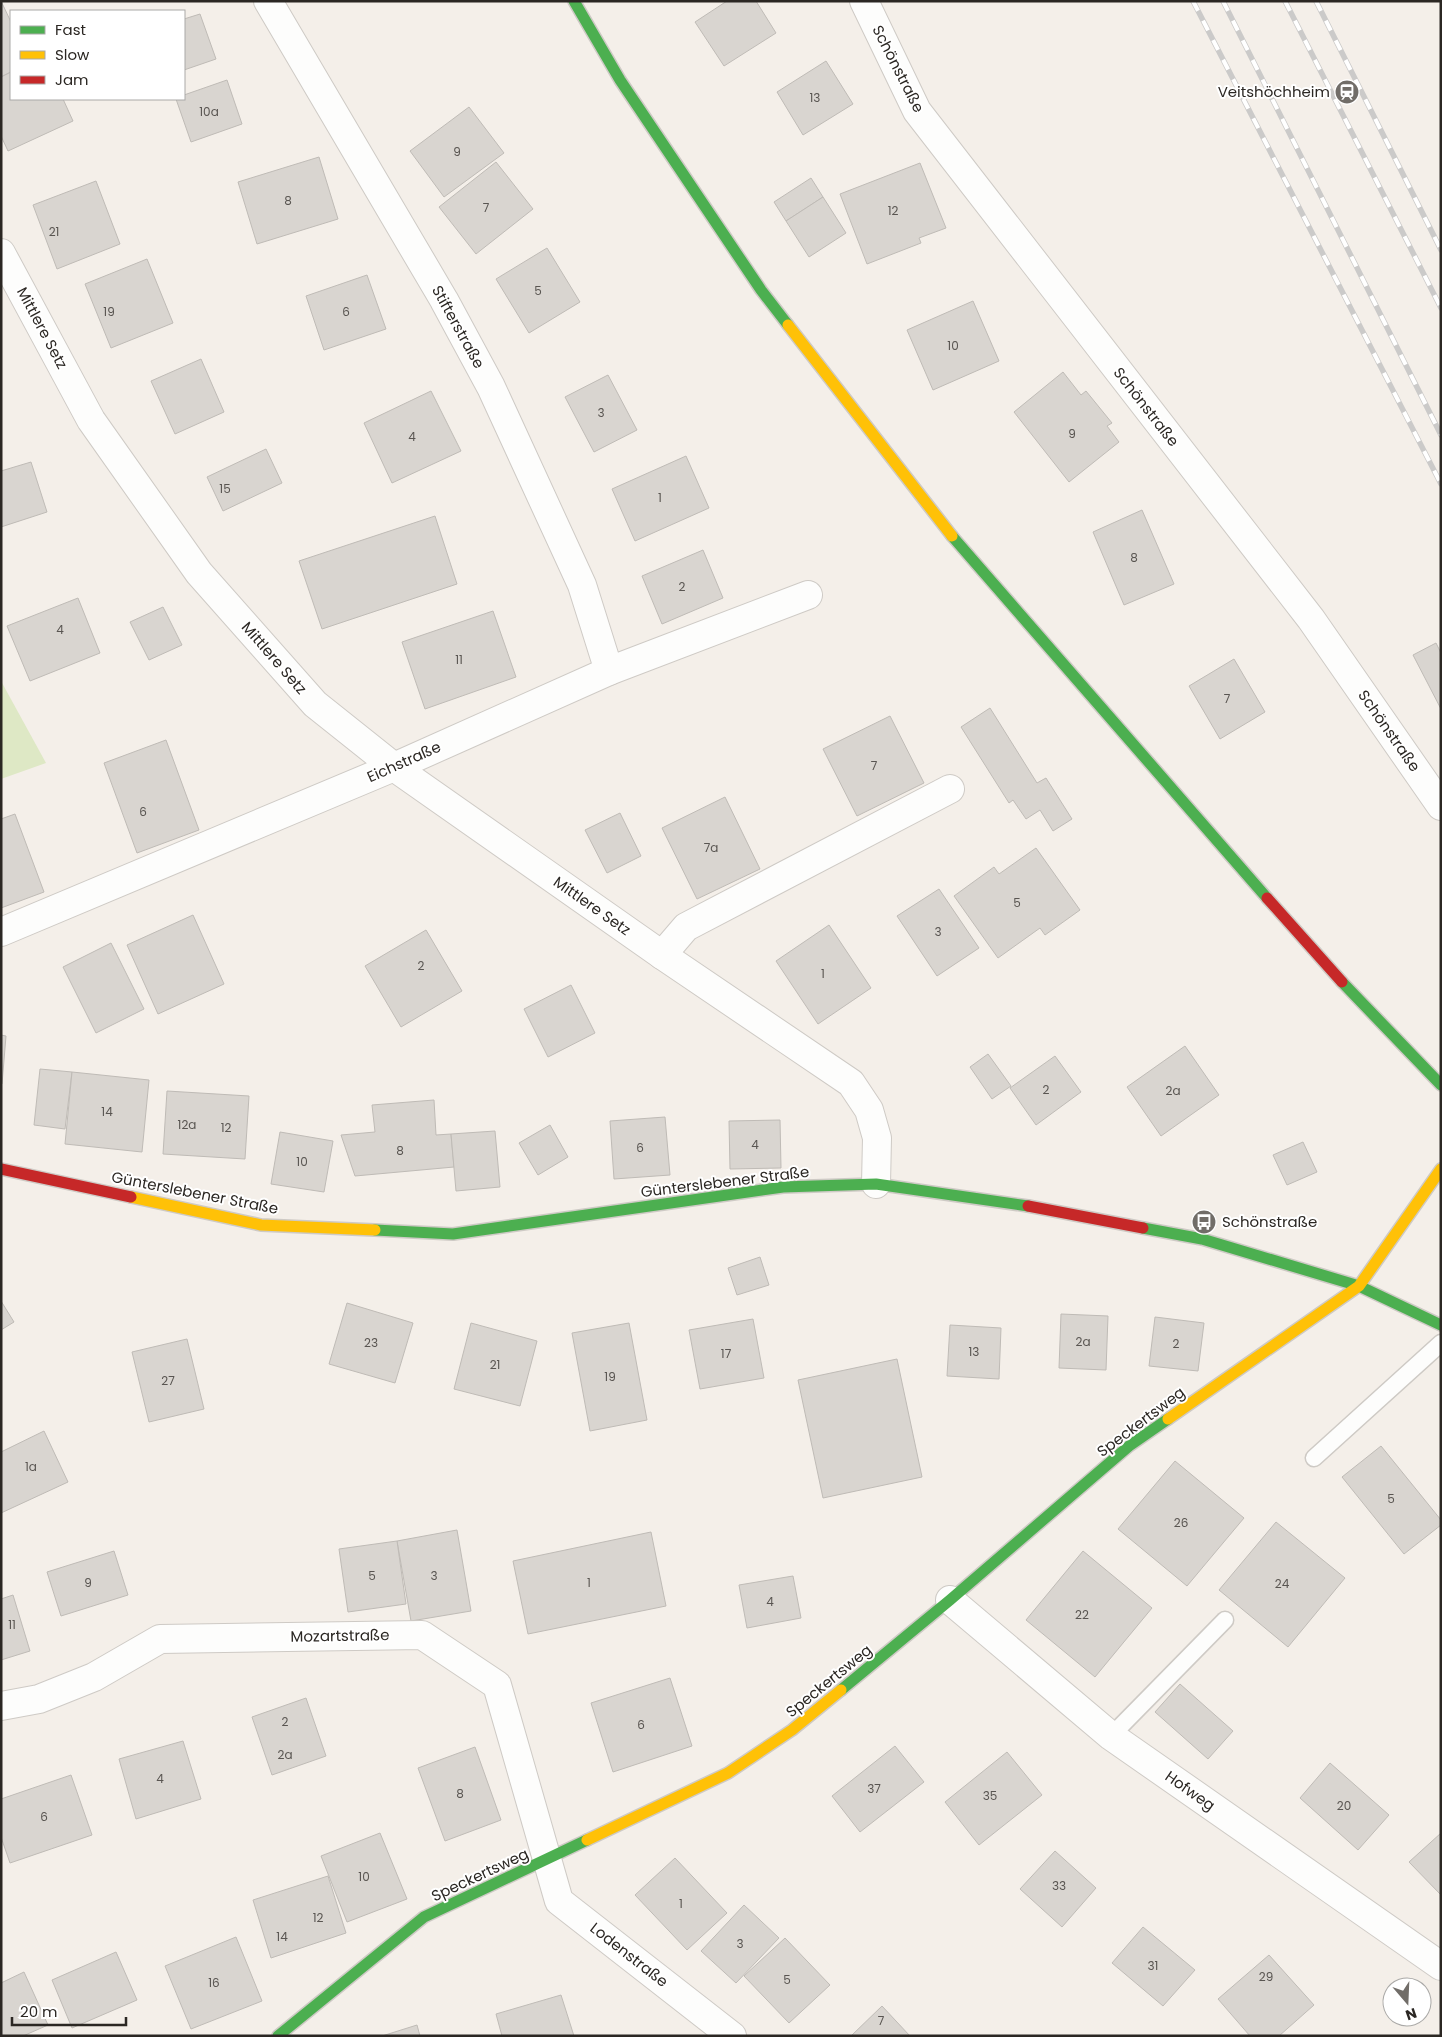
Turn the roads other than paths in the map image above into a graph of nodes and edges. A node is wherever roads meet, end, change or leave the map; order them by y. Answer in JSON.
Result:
{"nodes":[{"id":1,"x":268,"y":1,"type":"edge"},
{"id":2,"x":574,"y":1,"type":"edge"},
{"id":3,"x":864,"y":1,"type":"edge"},
{"id":4,"x":1,"y":253,"type":"edge"},
{"id":5,"x":808,"y":595,"type":"dead end"},
{"id":6,"x":609,"y":671,"type":"junction"},
{"id":7,"x":394,"y":767,"type":"junction"},
{"id":8,"x":950,"y":790,"type":"dead end"},
{"id":9,"x":1441,"y":806,"type":"edge"},
{"id":10,"x":1,"y":932,"type":"edge"},
{"id":11,"x":662,"y":955,"type":"junction"},
{"id":12,"x":1441,"y":1085,"type":"edge"},
{"id":13,"x":1,"y":1169,"type":"edge"},
{"id":14,"x":1441,"y":1169,"type":"edge"},
{"id":15,"x":876,"y":1184,"type":"junction"},
{"id":16,"x":1359,"y":1286,"type":"junction"},
{"id":17,"x":1441,"y":1325,"type":"edge"},
{"id":18,"x":1441,"y":1343,"type":"edge"},
{"id":19,"x":1314,"y":1458,"type":"dead end"},
{"id":20,"x":950,"y":1600,"type":"junction"},
{"id":21,"x":1225,"y":1620,"type":"dead end"},
{"id":22,"x":1,"y":1706,"type":"edge"},
{"id":23,"x":1111,"y":1736,"type":"junction"},
{"id":24,"x":546,"y":1861,"type":"junction"},
{"id":25,"x":1441,"y":1966,"type":"edge"},
{"id":26,"x":278,"y":2036,"type":"edge"},
{"id":27,"x":732,"y":2036,"type":"edge"}],
"edges":[{"from":1,"to":6,"type":"street","name":"Stifterstraße"},
{"from":2,"to":12,"type":"street"},
{"from":3,"to":9,"type":"street","name":"Schönstraße"},
{"from":4,"to":7,"type":"street","name":"Mittlere Setz"},
{"from":5,"to":6,"type":"street","name":"Eichstraße"},
{"from":6,"to":7,"type":"street","name":"Eichstraße"},
{"from":7,"to":10,"type":"street","name":"Eichstraße"},
{"from":7,"to":11,"type":"street","name":"Mittlere Setz"},
{"from":8,"to":11,"type":"street"},
{"from":11,"to":15,"type":"street","name":"Mittlere Setz"},
{"from":13,"to":15,"type":"street","name":"Günterslebener Straße"},
{"from":14,"to":16,"type":"street"},
{"from":15,"to":16,"type":"street","name":"Günterslebener Straße"},
{"from":16,"to":17,"type":"street","name":"Günterslebener Straße"},
{"from":16,"to":20,"type":"street","name":"Speckertsweg"},
{"from":18,"to":19,"type":"lane"},
{"from":20,"to":23,"type":"street","name":"Hofweg"},
{"from":20,"to":24,"type":"street","name":"Speckertsweg"},
{"from":21,"to":23,"type":"lane"},
{"from":22,"to":24,"type":"street","name":"Mozartstraße"},
{"from":23,"to":25,"type":"street","name":"Hofweg"},
{"from":24,"to":26,"type":"street","name":"Speckertsweg"},
{"from":24,"to":27,"type":"street","name":"Lodenstraße"}]}
